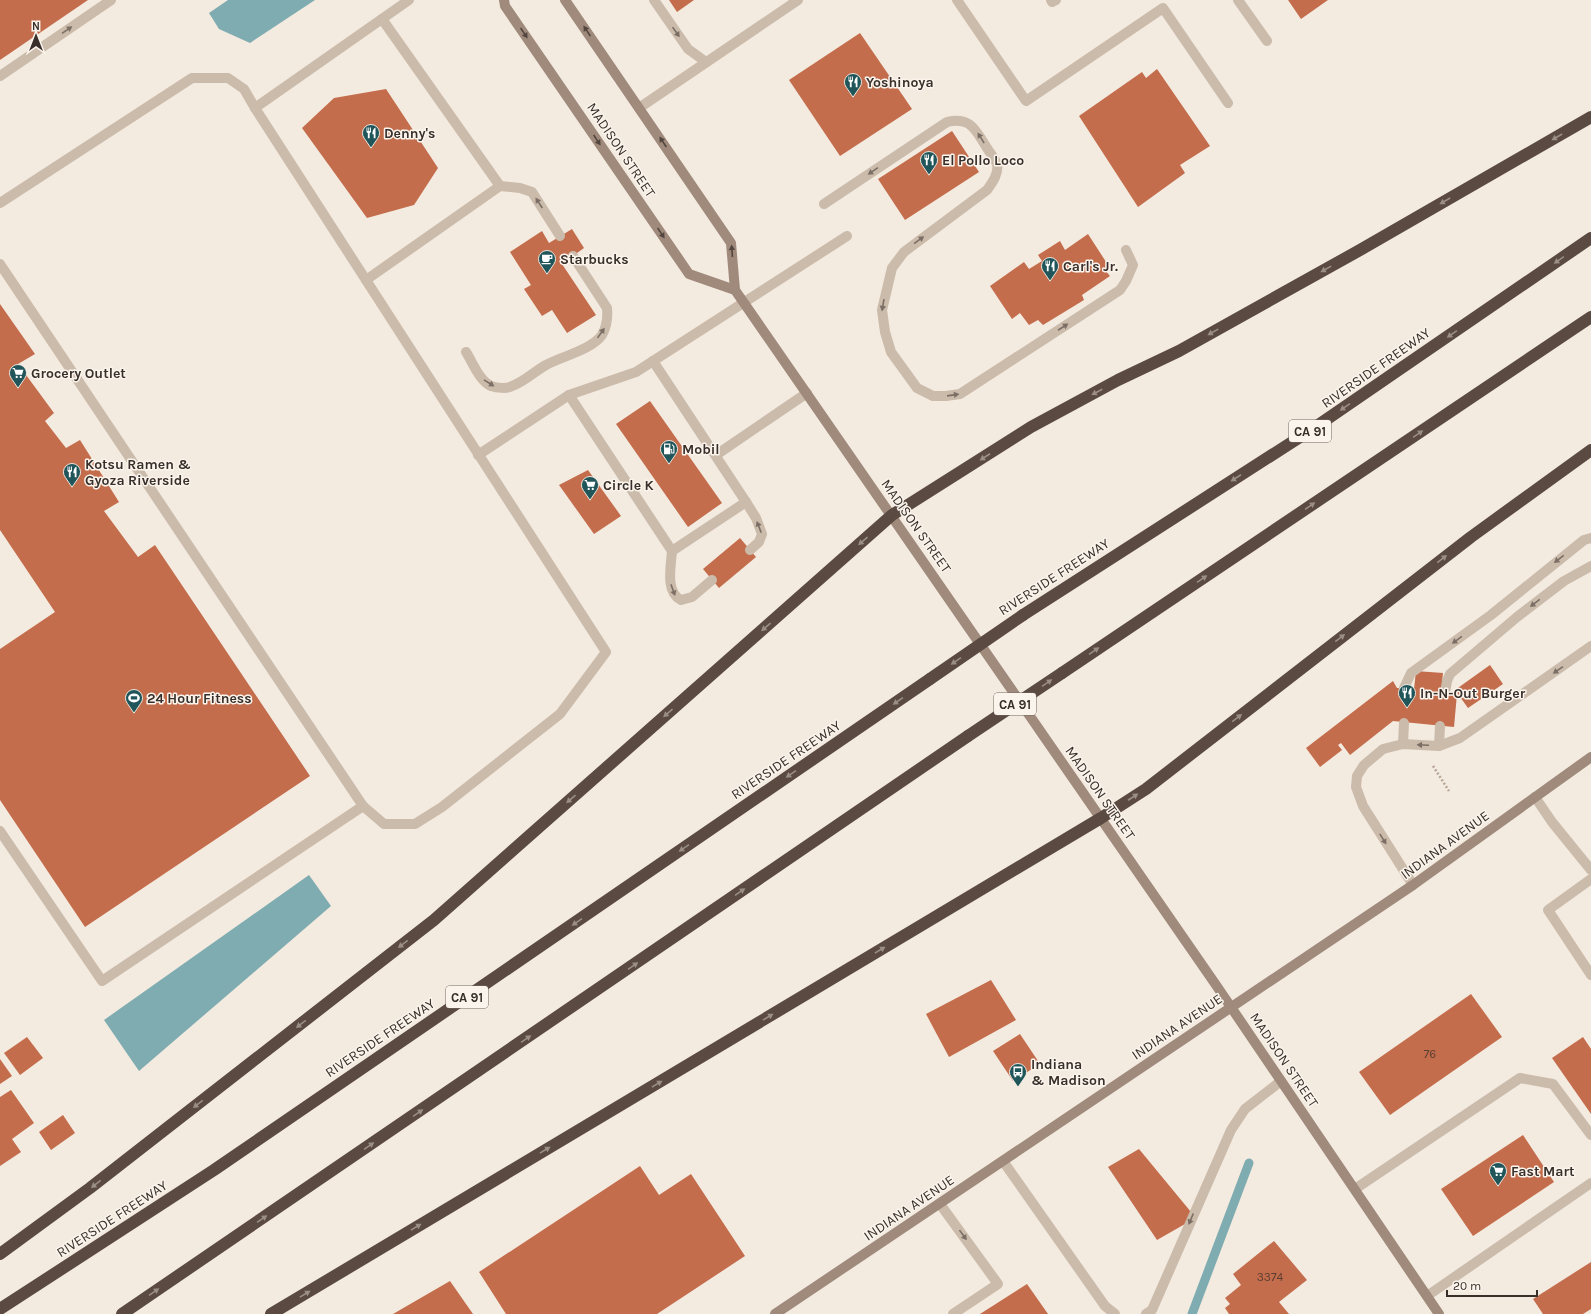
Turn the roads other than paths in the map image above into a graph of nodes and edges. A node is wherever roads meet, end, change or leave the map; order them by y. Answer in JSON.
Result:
{"nodes":[{"id":1,"x":111,"y":0,"type":"edge"},
{"id":2,"x":409,"y":0,"type":"edge"},
{"id":3,"x":504,"y":0,"type":"edge"},
{"id":4,"x":565,"y":0,"type":"edge"},
{"id":5,"x":654,"y":0,"type":"edge"},
{"id":6,"x":798,"y":0,"type":"edge"},
{"id":7,"x":957,"y":0,"type":"edge"},
{"id":8,"x":1051,"y":0,"type":"edge"},
{"id":9,"x":1056,"y":0,"type":"edge"},
{"id":10,"x":1238,"y":0,"type":"edge"},
{"id":11,"x":382,"y":19,"type":"junction"},
{"id":12,"x":1267,"y":40,"type":"dead end"},
{"id":13,"x":706,"y":62,"type":"junction"},
{"id":14,"x":0,"y":76,"type":"edge"},
{"id":15,"x":1228,"y":103,"type":"dead end"},
{"id":16,"x":255,"y":108,"type":"junction"},
{"id":17,"x":639,"y":108,"type":"junction"},
{"id":18,"x":1591,"y":117,"type":"edge"},
{"id":19,"x":500,"y":186,"type":"junction"},
{"id":20,"x":0,"y":203,"type":"edge"},
{"id":21,"x":824,"y":204,"type":"dead end"},
{"id":22,"x":560,"y":236,"type":"dead end"},
{"id":23,"x":847,"y":236,"type":"dead end"},
{"id":24,"x":1591,"y":238,"type":"edge"},
{"id":25,"x":1126,"y":250,"type":"dead end"},
{"id":26,"x":573,"y":256,"type":"dead end"},
{"id":27,"x":0,"y":264,"type":"edge"},
{"id":28,"x":366,"y":280,"type":"junction"},
{"id":29,"x":735,"y":290,"type":"junction"},
{"id":30,"x":743,"y":302,"type":"junction"},
{"id":31,"x":1591,"y":318,"type":"edge"},
{"id":32,"x":466,"y":352,"type":"dead end"},
{"id":33,"x":653,"y":361,"type":"junction"},
{"id":34,"x":807,"y":393,"type":"junction"},
{"id":35,"x":569,"y":395,"type":"junction"},
{"id":36,"x":1591,"y":450,"type":"edge"},
{"id":37,"x":478,"y":455,"type":"junction"},
{"id":38,"x":716,"y":455,"type":"junction"},
{"id":39,"x":746,"y":502,"type":"junction"},
{"id":40,"x":892,"y":515,"type":"junction"},
{"id":41,"x":1591,"y":538,"type":"edge"},
{"id":42,"x":750,"y":550,"type":"dead end"},
{"id":43,"x":672,"y":551,"type":"junction"},
{"id":44,"x":1591,"y":566,"type":"edge"},
{"id":45,"x":712,"y":580,"type":"dead end"},
{"id":46,"x":1591,"y":648,"type":"edge"},
{"id":47,"x":1404,"y":688,"type":"dead end"},
{"id":48,"x":1445,"y":693,"type":"dead end"},
{"id":49,"x":1404,"y":723,"type":"dead end"},
{"id":50,"x":1440,"y":726,"type":"dead end"},
{"id":51,"x":1403,"y":744,"type":"junction"},
{"id":52,"x":1439,"y":746,"type":"junction"},
{"id":53,"x":1591,"y":757,"type":"edge"},
{"id":54,"x":1535,"y":797,"type":"junction"},
{"id":55,"x":363,"y":806,"type":"junction"},
{"id":56,"x":1101,"y":818,"type":"junction"},
{"id":57,"x":0,"y":831,"type":"edge"},
{"id":58,"x":1591,"y":870,"type":"edge"},
{"id":59,"x":1591,"y":879,"type":"edge"},
{"id":60,"x":1413,"y":885,"type":"junction"},
{"id":61,"x":1591,"y":975,"type":"edge"},
{"id":62,"x":1232,"y":1007,"type":"junction"},
{"id":63,"x":1282,"y":1081,"type":"junction"},
{"id":64,"x":1591,"y":1135,"type":"edge"},
{"id":65,"x":1003,"y":1162,"type":"junction"},
{"id":66,"x":1591,"y":1183,"type":"edge"},
{"id":67,"x":1354,"y":1189,"type":"junction"},
{"id":68,"x":940,"y":1204,"type":"junction"},
{"id":69,"x":0,"y":1254,"type":"edge"},
{"id":70,"x":1427,"y":1296,"type":"junction"},
{"id":71,"x":0,"y":1309,"type":"edge"},
{"id":72,"x":122,"y":1314,"type":"edge"},
{"id":73,"x":271,"y":1314,"type":"edge"},
{"id":74,"x":775,"y":1314,"type":"edge"},
{"id":75,"x":953,"y":1314,"type":"edge"},
{"id":76,"x":1115,"y":1314,"type":"edge"},
{"id":77,"x":1146,"y":1314,"type":"edge"},
{"id":78,"x":1439,"y":1314,"type":"edge"}],
"edges":[{"from":14,"to":1,"type":"lane","one_way":true},
{"from":2,"to":11,"type":"lane"},
{"from":3,"to":29,"type":"main road","name":"MADISON STREET","one_way":true},
{"from":17,"to":4,"type":"main road","name":"MADISON STREET","one_way":true},
{"from":5,"to":13,"type":"lane","one_way":true},
{"from":6,"to":13,"type":"lane"},
{"from":7,"to":15,"type":"lane"},
{"from":8,"to":9,"type":"lane"},
{"from":10,"to":12,"type":"lane"},
{"from":11,"to":16,"type":"lane"},
{"from":11,"to":19,"type":"lane"},
{"from":13,"to":17,"type":"lane"},
{"from":16,"to":20,"type":"lane"},
{"from":16,"to":28,"type":"lane"},
{"from":29,"to":17,"type":"main road","name":"MADISON STREET","one_way":true},
{"from":18,"to":40,"type":"highway","one_way":true},
{"from":22,"to":19,"type":"lane","one_way":true},
{"from":19,"to":28,"type":"lane"},
{"from":21,"to":25,"type":"lane"},
{"from":23,"to":30,"type":"lane"},
{"from":24,"to":71,"type":"highway","name":"RIVERSIDE FREEWAY","number":"CA 91","one_way":true,"bridge":true},
{"from":32,"to":26,"type":"lane","one_way":true},
{"from":27,"to":55,"type":"lane"},
{"from":28,"to":37,"type":"lane"},
{"from":29,"to":30,"type":"main road","name":"MADISON STREET"},
{"from":30,"to":33,"type":"lane"},
{"from":30,"to":34,"type":"main road","name":"MADISON STREET"},
{"from":72,"to":31,"type":"highway","number":"CA 91","one_way":true,"bridge":true},
{"from":33,"to":35,"type":"lane"},
{"from":33,"to":38,"type":"lane"},
{"from":34,"to":38,"type":"lane"},
{"from":34,"to":40,"type":"main road","name":"MADISON STREET"},
{"from":35,"to":37,"type":"lane"},
{"from":35,"to":43,"type":"lane"},
{"from":56,"to":36,"type":"highway","one_way":true},
{"from":37,"to":55,"type":"lane"},
{"from":38,"to":39,"type":"lane"},
{"from":42,"to":39,"type":"lane","one_way":true},
{"from":39,"to":43,"type":"lane"},
{"from":40,"to":56,"type":"main road","name":"MADISON STREET"},
{"from":40,"to":69,"type":"highway","one_way":true},
{"from":41,"to":47,"type":"lane","one_way":true},
{"from":43,"to":45,"type":"lane","one_way":true},
{"from":44,"to":48,"type":"lane","one_way":true},
{"from":46,"to":52,"type":"lane","one_way":true},
{"from":49,"to":51,"type":"lane"},
{"from":50,"to":52,"type":"lane"},
{"from":52,"to":51,"type":"lane","one_way":true},
{"from":51,"to":60,"type":"lane","one_way":true},
{"from":53,"to":54,"type":"main road","name":"INDIANA AVENUE"},
{"from":54,"to":58,"type":"lane"},
{"from":54,"to":60,"type":"main road","name":"INDIANA AVENUE"},
{"from":55,"to":57,"type":"lane"},
{"from":56,"to":62,"type":"main road","name":"MADISON STREET"},
{"from":73,"to":56,"type":"highway","one_way":true},
{"from":59,"to":61,"type":"lane"},
{"from":60,"to":62,"type":"main road","name":"INDIANA AVENUE"},
{"from":62,"to":63,"type":"main road","name":"MADISON STREET"},
{"from":62,"to":65,"type":"main road","name":"INDIANA AVENUE"},
{"from":63,"to":67,"type":"main road","name":"MADISON STREET"},
{"from":63,"to":77,"type":"lane","one_way":true},
{"from":64,"to":67,"type":"lane"},
{"from":65,"to":68,"type":"main road","name":"INDIANA AVENUE"},
{"from":65,"to":76,"type":"lane"},
{"from":66,"to":70,"type":"lane"},
{"from":67,"to":70,"type":"main road","name":"MADISON STREET"},
{"from":68,"to":74,"type":"main road","name":"INDIANA AVENUE"},
{"from":68,"to":75,"type":"lane","one_way":true},
{"from":70,"to":78,"type":"main road","name":"MADISON STREET"}]}
